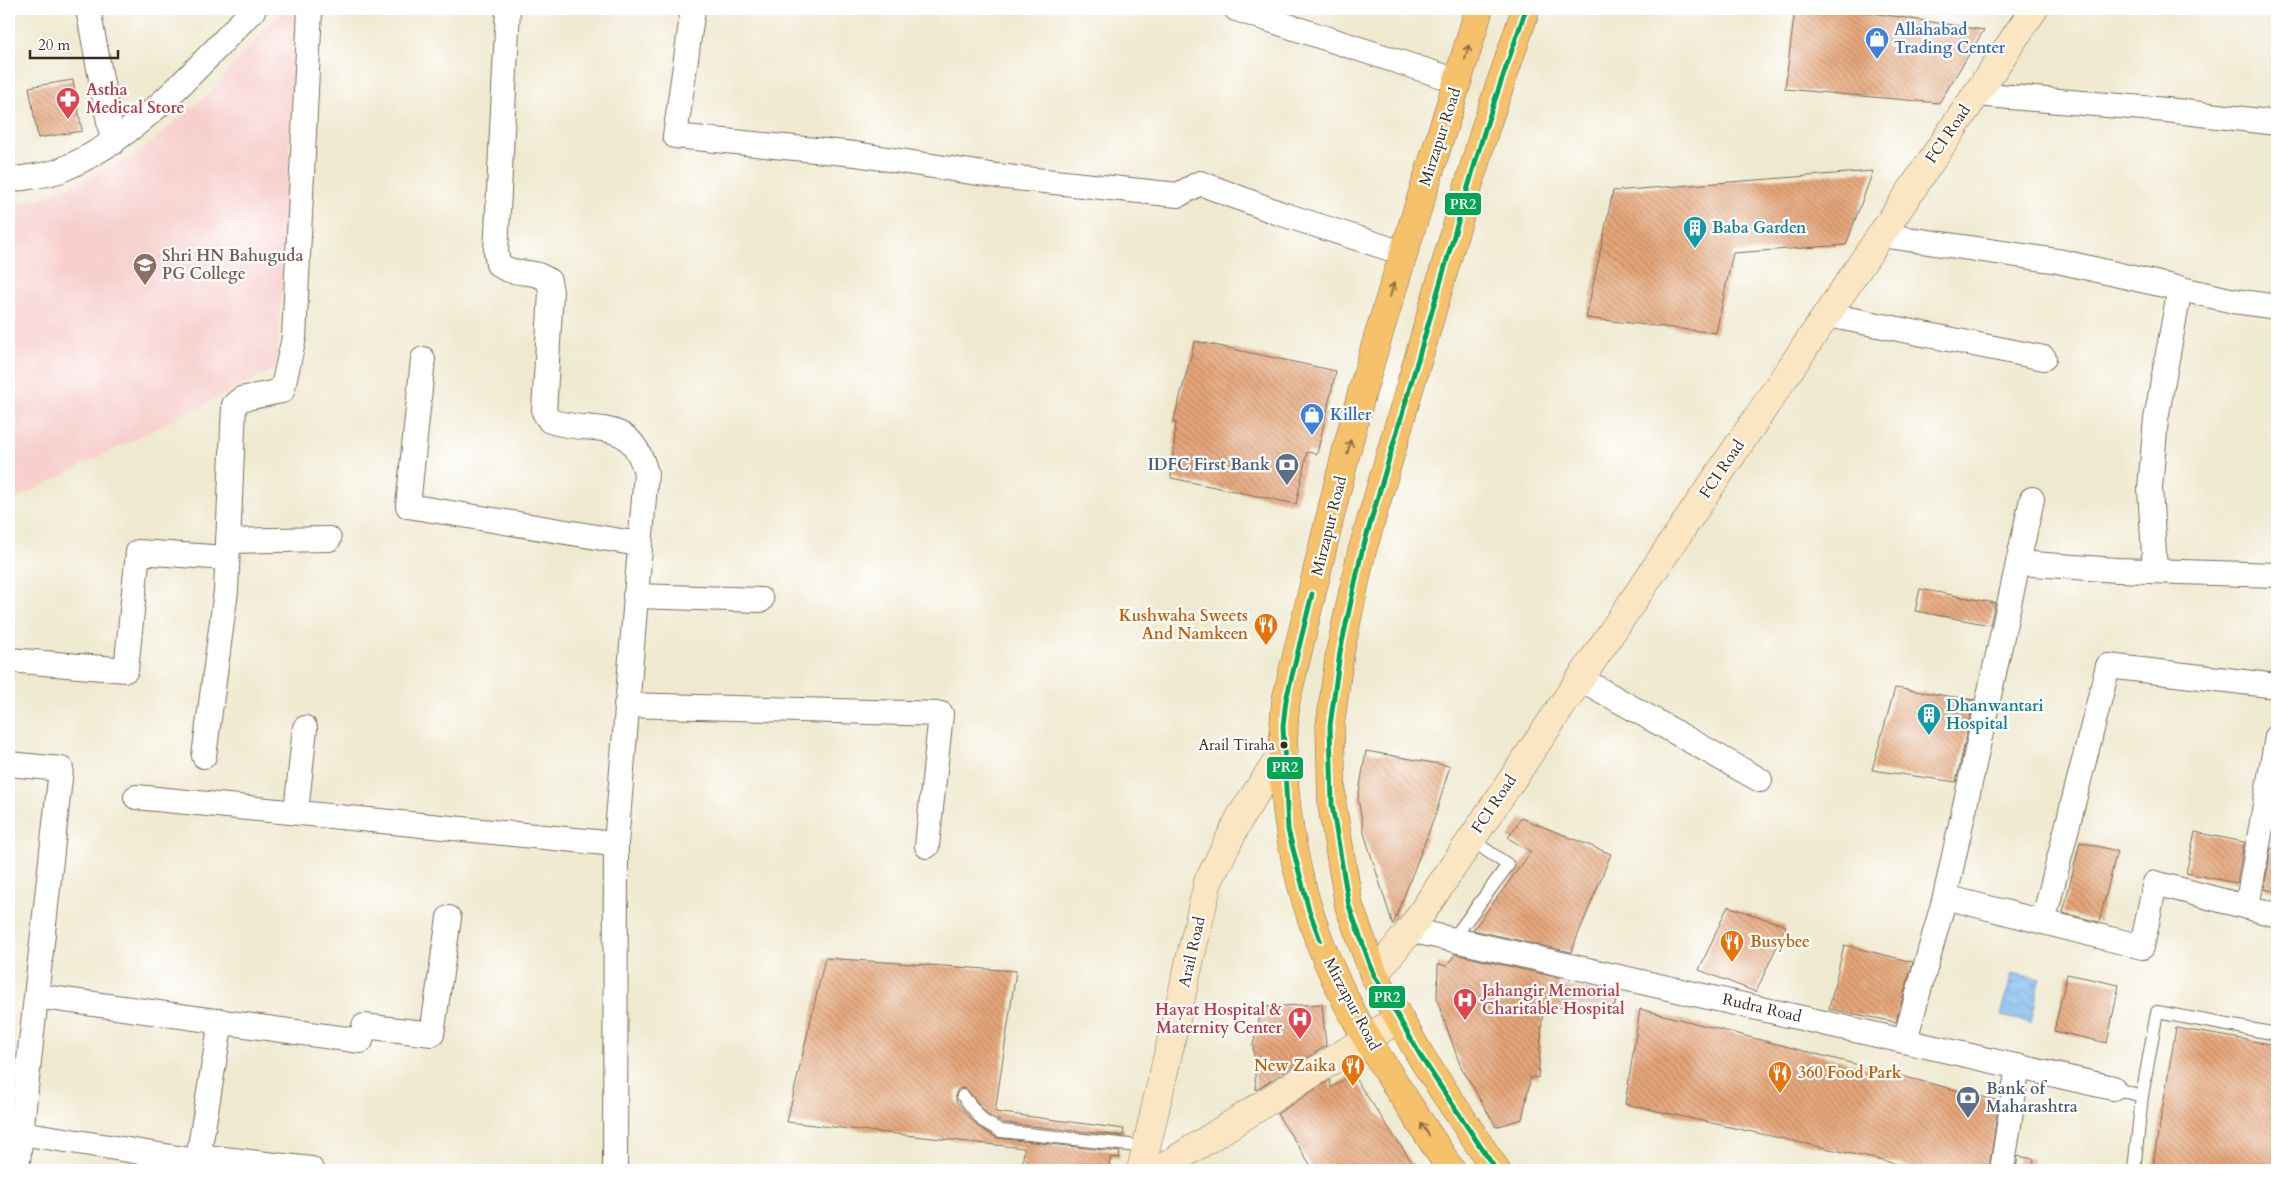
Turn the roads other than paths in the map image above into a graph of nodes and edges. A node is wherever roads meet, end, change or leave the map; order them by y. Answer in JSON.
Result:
{"nodes":[{"id":1,"x":88,"y":9,"type":"edge"},
{"id":2,"x":254,"y":9,"type":"edge"},
{"id":3,"x":310,"y":9,"type":"edge"},
{"id":4,"x":508,"y":9,"type":"edge"},
{"id":5,"x":692,"y":9,"type":"edge"},
{"id":6,"x":1236,"y":9,"type":"edge"},
{"id":7,"x":1479,"y":9,"type":"edge"},
{"id":8,"x":1526,"y":9,"type":"edge"},
{"id":9,"x":2034,"y":9,"type":"edge"},
{"id":10,"x":1458,"y":81,"type":"junction"},
{"id":11,"x":1975,"y":94,"type":"junction"},
{"id":12,"x":2277,"y":123,"type":"edge"},
{"id":13,"x":113,"y":143,"type":"junction"},
{"id":14,"x":9,"y":180,"type":"edge"},
{"id":15,"x":1881,"y":235,"type":"junction"},
{"id":16,"x":1403,"y":253,"type":"junction"},
{"id":17,"x":2180,"y":288,"type":"junction"},
{"id":18,"x":2277,"y":307,"type":"edge"},
{"id":19,"x":1828,"y":315,"type":"junction"},
{"id":20,"x":2044,"y":358,"type":"dead end"},
{"id":21,"x":423,"y":359,"type":"dead end"},
{"id":22,"x":2032,"y":499,"type":"dead end"},
{"id":23,"x":329,"y":539,"type":"dead end"},
{"id":24,"x":639,"y":544,"type":"junction"},
{"id":25,"x":228,"y":550,"type":"junction"},
{"id":26,"x":2018,"y":563,"type":"junction"},
{"id":27,"x":2155,"y":571,"type":"junction"},
{"id":28,"x":2277,"y":576,"type":"edge"},
{"id":29,"x":635,"y":596,"type":"junction"},
{"id":30,"x":761,"y":600,"type":"dead end"},
{"id":31,"x":9,"y":660,"type":"edge"},
{"id":32,"x":1579,"y":678,"type":"junction"},
{"id":33,"x":2277,"y":686,"type":"edge"},
{"id":34,"x":626,"y":705,"type":"junction"},
{"id":35,"x":305,"y":728,"type":"dead end"},
{"id":36,"x":2277,"y":737,"type":"edge"},
{"id":37,"x":1284,"y":751,"type":"junction"},
{"id":38,"x":204,"y":756,"type":"dead end"},
{"id":39,"x":9,"y":764,"type":"edge"},
{"id":40,"x":1760,"y":780,"type":"dead end"},
{"id":41,"x":136,"y":796,"type":"dead end"},
{"id":42,"x":296,"y":812,"type":"junction"},
{"id":43,"x":1470,"y":839,"type":"junction"},
{"id":44,"x":616,"y":844,"type":"junction"},
{"id":45,"x":927,"y":846,"type":"dead end"},
{"id":46,"x":1945,"y":897,"type":"junction"},
{"id":47,"x":2247,"y":907,"type":"junction"},
{"id":48,"x":2277,"y":915,"type":"edge"},
{"id":49,"x":449,"y":918,"type":"dead end"},
{"id":50,"x":2043,"y":922,"type":"junction"},
{"id":51,"x":1410,"y":930,"type":"junction"},
{"id":52,"x":1453,"y":939,"type":"junction"},
{"id":53,"x":1374,"y":975,"type":"junction"},
{"id":54,"x":36,"y":996,"type":"junction"},
{"id":55,"x":1398,"y":1019,"type":"junction"},
{"id":56,"x":221,"y":1021,"type":"junction"},
{"id":57,"x":2277,"y":1034,"type":"edge"},
{"id":58,"x":1368,"y":1038,"type":"junction"},
{"id":59,"x":1905,"y":1040,"type":"junction"},
{"id":60,"x":2018,"y":1066,"type":"junction"},
{"id":61,"x":2113,"y":1088,"type":"joint"},
{"id":62,"x":963,"y":1096,"type":"dead end"},
{"id":63,"x":2142,"y":1096,"type":"junction"},
{"id":64,"x":21,"y":1133,"type":"junction"},
{"id":65,"x":1144,"y":1158,"type":"edge"},
{"id":66,"x":197,"y":1163,"type":"edge"},
{"id":67,"x":311,"y":1169,"type":"dead end"},
{"id":68,"x":17,"y":1170,"type":"edge"},
{"id":69,"x":615,"y":1170,"type":"edge"},
{"id":70,"x":1159,"y":1170,"type":"edge"},
{"id":71,"x":1451,"y":1170,"type":"edge"},
{"id":72,"x":1496,"y":1170,"type":"edge"},
{"id":73,"x":2002,"y":1170,"type":"edge"},
{"id":74,"x":2134,"y":1170,"type":"edge"}],
"edges":[{"from":1,"to":13,"type":"street"},
{"from":2,"to":13,"type":"street"},
{"from":3,"to":25,"type":"street"},
{"from":4,"to":24,"type":"street"},
{"from":5,"to":16,"type":"street"},
{"from":6,"to":10,"type":"street"},
{"from":10,"to":7,"type":"highway","name":"Mirzapur Road","one_way":true},
{"from":8,"to":53,"type":"highway","name":"Mirzapur Road"},
{"from":9,"to":11,"type":"main road","name":"FCI Road"},
{"from":10,"to":16,"type":"highway","name":"Mirzapur Road"},
{"from":11,"to":12,"type":"street"},
{"from":11,"to":15,"type":"main road","name":"FCI Road"},
{"from":13,"to":14,"type":"street"},
{"from":15,"to":17,"type":"street"},
{"from":15,"to":19,"type":"main road","name":"FCI Road"},
{"from":37,"to":16,"type":"highway","name":"Mirzapur Road","one_way":true},
{"from":17,"to":18,"type":"street"},
{"from":17,"to":27,"type":"street"},
{"from":19,"to":20,"type":"street"},
{"from":19,"to":32,"type":"main road","name":"FCI Road"},
{"from":21,"to":24,"type":"street"},
{"from":22,"to":26,"type":"street"},
{"from":23,"to":25,"type":"street"},
{"from":24,"to":29,"type":"street"},
{"from":25,"to":31,"type":"street"},
{"from":25,"to":38,"type":"street"},
{"from":26,"to":27,"type":"street"},
{"from":26,"to":46,"type":"street"},
{"from":27,"to":28,"type":"street"},
{"from":29,"to":30,"type":"street"},
{"from":29,"to":34,"type":"street"},
{"from":32,"to":40,"type":"street"},
{"from":32,"to":43,"type":"main road","name":"FCI Road"},
{"from":33,"to":50,"type":"street"},
{"from":34,"to":44,"type":"street"},
{"from":34,"to":45,"type":"street"},
{"from":35,"to":42,"type":"street"},
{"from":36,"to":47,"type":"street"},
{"from":37,"to":58,"type":"highway","name":"Mirzapur Road"},
{"from":37,"to":65,"type":"main road","name":"Arail Road"},
{"from":39,"to":54,"type":"street"},
{"from":41,"to":42,"type":"street"},
{"from":42,"to":44,"type":"street"},
{"from":43,"to":51,"type":"main road","name":"FCI Road"},
{"from":43,"to":52,"type":"lane"},
{"from":44,"to":69,"type":"street"},
{"from":46,"to":50,"type":"street"},
{"from":46,"to":59,"type":"street"},
{"from":47,"to":48,"type":"street"},
{"from":47,"to":50,"type":"street"},
{"from":49,"to":56,"type":"street"},
{"from":51,"to":52,"type":"street","name":"Rudra Road"},
{"from":51,"to":53,"type":"main road","name":"FCI Road"},
{"from":52,"to":59,"type":"street","name":"Rudra Road"},
{"from":53,"to":55,"type":"highway","name":"Mirzapur Road"},
{"from":54,"to":56,"type":"street"},
{"from":54,"to":64,"type":"street"},
{"from":55,"to":58,"type":"main road"},
{"from":55,"to":72,"type":"highway","name":"Mirzapur Road"},
{"from":56,"to":66,"type":"street"},
{"from":57,"to":63,"type":"lane"},
{"from":58,"to":70,"type":"main road"},
{"from":71,"to":58,"type":"highway","name":"Mirzapur Road","one_way":true},
{"from":59,"to":60,"type":"street","name":"Rudra Road"},
{"from":60,"to":61,"type":"street","name":"Rudra Road"},
{"from":60,"to":73,"type":"street"},
{"from":61,"to":63,"type":"lane"},
{"from":62,"to":65,"type":"lane"},
{"from":63,"to":74,"type":"lane"},
{"from":64,"to":66,"type":"street"},
{"from":64,"to":68,"type":"street"},
{"from":66,"to":67,"type":"street"}]}
